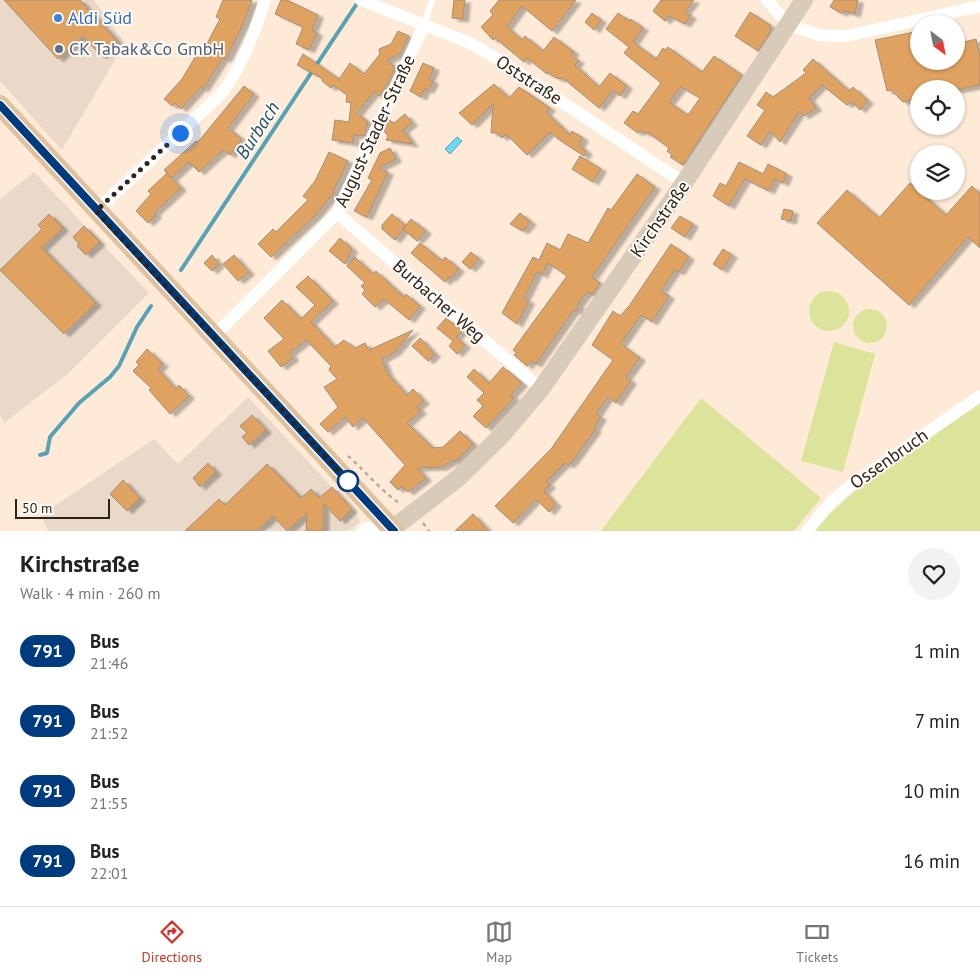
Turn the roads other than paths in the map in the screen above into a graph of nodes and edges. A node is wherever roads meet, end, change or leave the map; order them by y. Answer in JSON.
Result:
{"nodes":[{"id":1,"x":265,"y":0,"type":"edge"},
{"id":2,"x":361,"y":0,"type":"edge"},
{"id":3,"x":432,"y":0,"type":"edge"},
{"id":4,"x":767,"y":0,"type":"edge"},
{"id":5,"x":804,"y":0,"type":"edge"},
{"id":6,"x":980,"y":6,"type":"edge"},
{"id":7,"x":790,"y":24,"type":"junction"},
{"id":8,"x":424,"y":25,"type":"junction"},
{"id":9,"x":0,"y":105,"type":"edge"},
{"id":10,"x":684,"y":183,"type":"junction"},
{"id":11,"x":96,"y":211,"type":"junction"},
{"id":12,"x":337,"y":213,"type":"junction"},
{"id":13,"x":213,"y":337,"type":"junction"},
{"id":14,"x":541,"y":389,"type":"junction"},
{"id":15,"x":980,"y":396,"type":"edge"},
{"id":16,"x":393,"y":530,"type":"edge"},
{"id":17,"x":363,"y":531,"type":"edge"},
{"id":18,"x":807,"y":531,"type":"edge"}],
"edges":[{"from":1,"to":11,"type":"street"},
{"from":2,"to":8,"type":"street","name":"Oststraße"},
{"from":3,"to":8,"type":"lane"},
{"from":4,"to":7,"type":"street"},
{"from":5,"to":7,"type":"street","name":"Kirchstraße"},
{"from":6,"to":7,"type":"street"},
{"from":7,"to":10,"type":"street","name":"Kirchstraße"},
{"from":8,"to":10,"type":"street","name":"Oststraße"},
{"from":8,"to":12,"type":"street","name":"August-Stader-Straße"},
{"from":9,"to":11,"type":"main road"},
{"from":10,"to":14,"type":"street","name":"Kirchstraße"},
{"from":11,"to":13,"type":"main road"},
{"from":12,"to":13,"type":"street","name":"August-Stader-Straße"},
{"from":12,"to":14,"type":"street","name":"Burbacher Weg"},
{"from":13,"to":16,"type":"main road"},
{"from":14,"to":16,"type":"street","name":"Kirchstraße"},
{"from":15,"to":18,"type":"street","name":"Ossenbruch"},
{"from":16,"to":17,"type":"street"}]}
